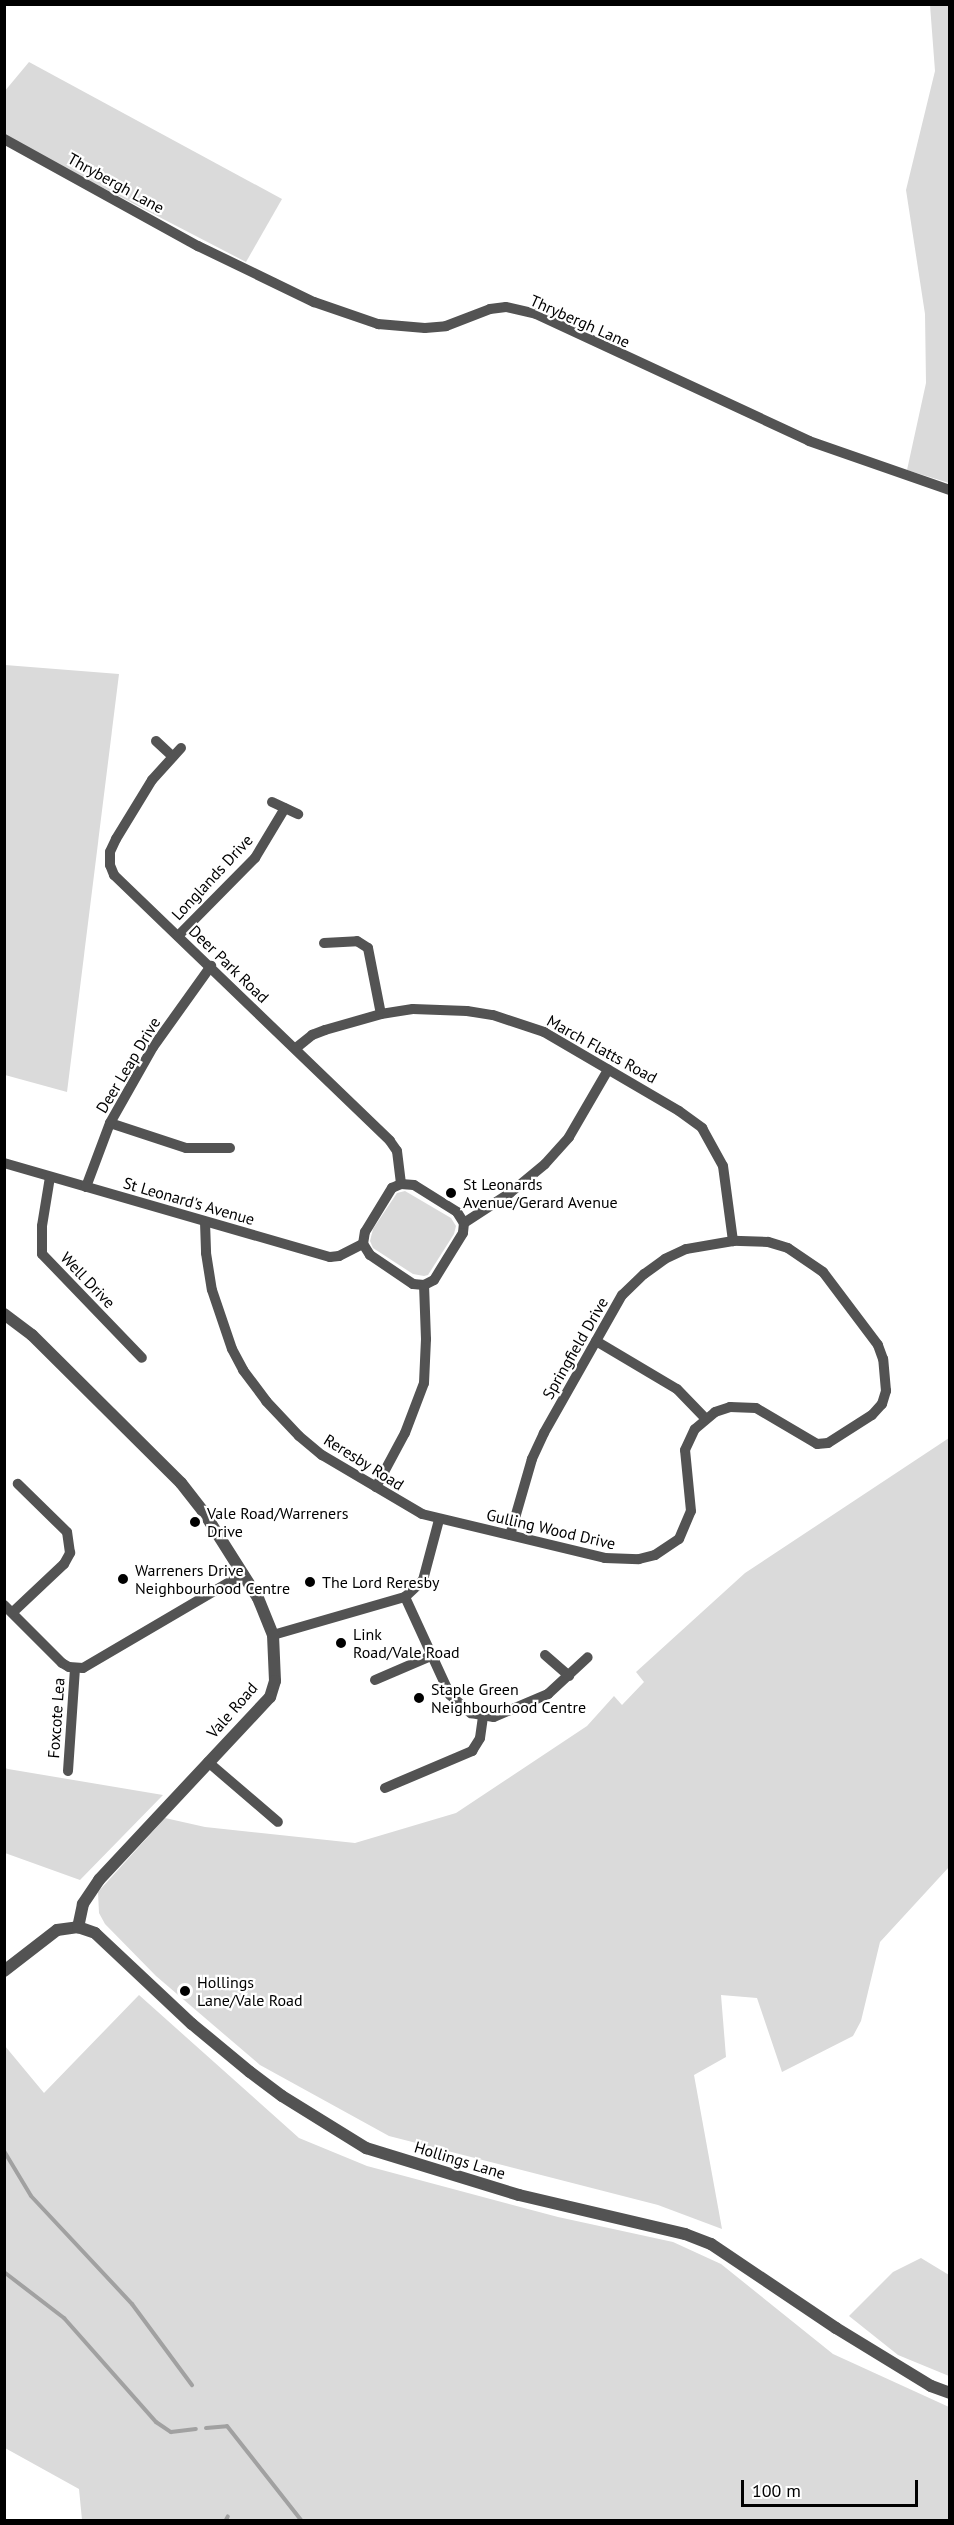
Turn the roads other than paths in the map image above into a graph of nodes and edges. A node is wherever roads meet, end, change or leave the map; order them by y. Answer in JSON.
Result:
{"nodes":[{"id":1,"x":4,"y":139,"type":"edge"},
{"id":2,"x":950,"y":490,"type":"edge"},
{"id":3,"x":156,"y":741,"type":"dead end"},
{"id":4,"x":272,"y":802,"type":"dead end"},
{"id":5,"x":285,"y":808,"type":"junction"},
{"id":6,"x":298,"y":814,"type":"dead end"},
{"id":7,"x":178,"y":936,"type":"junction"},
{"id":8,"x":324,"y":943,"type":"dead end"},
{"id":9,"x":211,"y":966,"type":"junction"},
{"id":10,"x":381,"y":1014,"type":"junction"},
{"id":11,"x":296,"y":1048,"type":"junction"},
{"id":12,"x":608,"y":1070,"type":"junction"},
{"id":13,"x":110,"y":1123,"type":"junction"},
{"id":14,"x":230,"y":1148,"type":"dead end"},
{"id":15,"x":4,"y":1164,"type":"edge"},
{"id":16,"x":50,"y":1177,"type":"junction"},
{"id":17,"x":401,"y":1184,"type":"junction"},
{"id":18,"x":86,"y":1187,"type":"junction"},
{"id":19,"x":205,"y":1222,"type":"junction"},
{"id":20,"x":464,"y":1223,"type":"junction"},
{"id":21,"x":733,"y":1241,"type":"junction"},
{"id":22,"x":363,"y":1244,"type":"junction"},
{"id":23,"x":424,"y":1285,"type":"junction"},
{"id":24,"x":4,"y":1314,"type":"edge"},
{"id":25,"x":596,"y":1341,"type":"junction"},
{"id":26,"x":142,"y":1358,"type":"dead end"},
{"id":27,"x":705,"y":1418,"type":"junction"},
{"id":28,"x":18,"y":1484,"type":"dead end"},
{"id":29,"x":376,"y":1487,"type":"junction"},
{"id":30,"x":439,"y":1520,"type":"junction"},
{"id":31,"x":510,"y":1535,"type":"junction"},
{"id":32,"x":243,"y":1574,"type":"junction"},
{"id":33,"x":405,"y":1597,"type":"junction"},
{"id":34,"x":9,"y":1609,"type":"edge"},
{"id":35,"x":273,"y":1635,"type":"junction"},
{"id":36,"x":433,"y":1655,"type":"junction"},
{"id":37,"x":545,"y":1655,"type":"dead end"},
{"id":38,"x":588,"y":1657,"type":"dead end"},
{"id":39,"x":75,"y":1668,"type":"junction"},
{"id":40,"x":569,"y":1676,"type":"junction"},
{"id":41,"x":375,"y":1680,"type":"dead end"},
{"id":42,"x":483,"y":1717,"type":"junction"},
{"id":43,"x":208,"y":1762,"type":"junction"},
{"id":44,"x":68,"y":1771,"type":"dead end"},
{"id":45,"x":385,"y":1788,"type":"dead end"},
{"id":46,"x":278,"y":1822,"type":"dead end"},
{"id":47,"x":78,"y":1927,"type":"junction"},
{"id":48,"x":4,"y":1971,"type":"edge"},
{"id":49,"x":950,"y":2393,"type":"edge"}],
"edges":[{"from":1,"to":2,"type":"street","name":"Thrybergh Lane"},
{"from":3,"to":7,"type":"street","name":"Deer Park Road"},
{"from":4,"to":5,"type":"street"},
{"from":5,"to":6,"type":"street"},
{"from":5,"to":7,"type":"street","name":"Longlands Drive"},
{"from":7,"to":9,"type":"street","name":"Deer Park Road"},
{"from":8,"to":10,"type":"street"},
{"from":9,"to":11,"type":"street","name":"Deer Park Road"},
{"from":9,"to":13,"type":"street","name":"Deer Leap Drive"},
{"from":10,"to":11,"type":"street","name":"March Flatts Road"},
{"from":10,"to":12,"type":"street","name":"March Flatts Road"},
{"from":11,"to":17,"type":"street","name":"Deer Park Road"},
{"from":12,"to":20,"type":"street"},
{"from":12,"to":21,"type":"street","name":"March Flatts Road"},
{"from":13,"to":14,"type":"street"},
{"from":13,"to":18,"type":"street","name":"Deer Leap Drive"},
{"from":15,"to":16,"type":"street","name":"St Leonard's Avenue"},
{"from":16,"to":18,"type":"street","name":"St Leonard's Avenue"},
{"from":16,"to":26,"type":"street","name":"Well Drive"},
{"from":17,"to":20,"type":"street"},
{"from":17,"to":22,"type":"street"},
{"from":18,"to":19,"type":"street","name":"St Leonard's Avenue"},
{"from":19,"to":22,"type":"street","name":"St Leonard's Avenue"},
{"from":19,"to":29,"type":"street","name":"Reresby Road"},
{"from":20,"to":23,"type":"street"},
{"from":21,"to":25,"type":"street","name":"Springfield Drive"},
{"from":21,"to":27,"type":"street"},
{"from":22,"to":23,"type":"street"},
{"from":23,"to":29,"type":"street"},
{"from":24,"to":32,"type":"street","name":"Vale Road"},
{"from":25,"to":27,"type":"street"},
{"from":25,"to":31,"type":"street","name":"Springfield Drive"},
{"from":27,"to":31,"type":"street","name":"Gulling Wood Drive"},
{"from":28,"to":34,"type":"street"},
{"from":29,"to":30,"type":"street","name":"Reresby Road"},
{"from":30,"to":31,"type":"street","name":"Gulling Wood Drive"},
{"from":30,"to":33,"type":"street"},
{"from":32,"to":35,"type":"street","name":"Vale Road"},
{"from":32,"to":39,"type":"street"},
{"from":33,"to":35,"type":"street"},
{"from":33,"to":36,"type":"street"},
{"from":34,"to":39,"type":"street"},
{"from":35,"to":43,"type":"street","name":"Vale Road"},
{"from":36,"to":41,"type":"street"},
{"from":36,"to":42,"type":"street"},
{"from":37,"to":40,"type":"street"},
{"from":38,"to":40,"type":"street"},
{"from":39,"to":44,"type":"street","name":"Foxcote Lea"},
{"from":40,"to":42,"type":"street"},
{"from":42,"to":45,"type":"street"},
{"from":43,"to":46,"type":"street"},
{"from":43,"to":47,"type":"street","name":"Vale Road"},
{"from":47,"to":48,"type":"street"},
{"from":47,"to":49,"type":"street","name":"Hollings Lane"}]}
